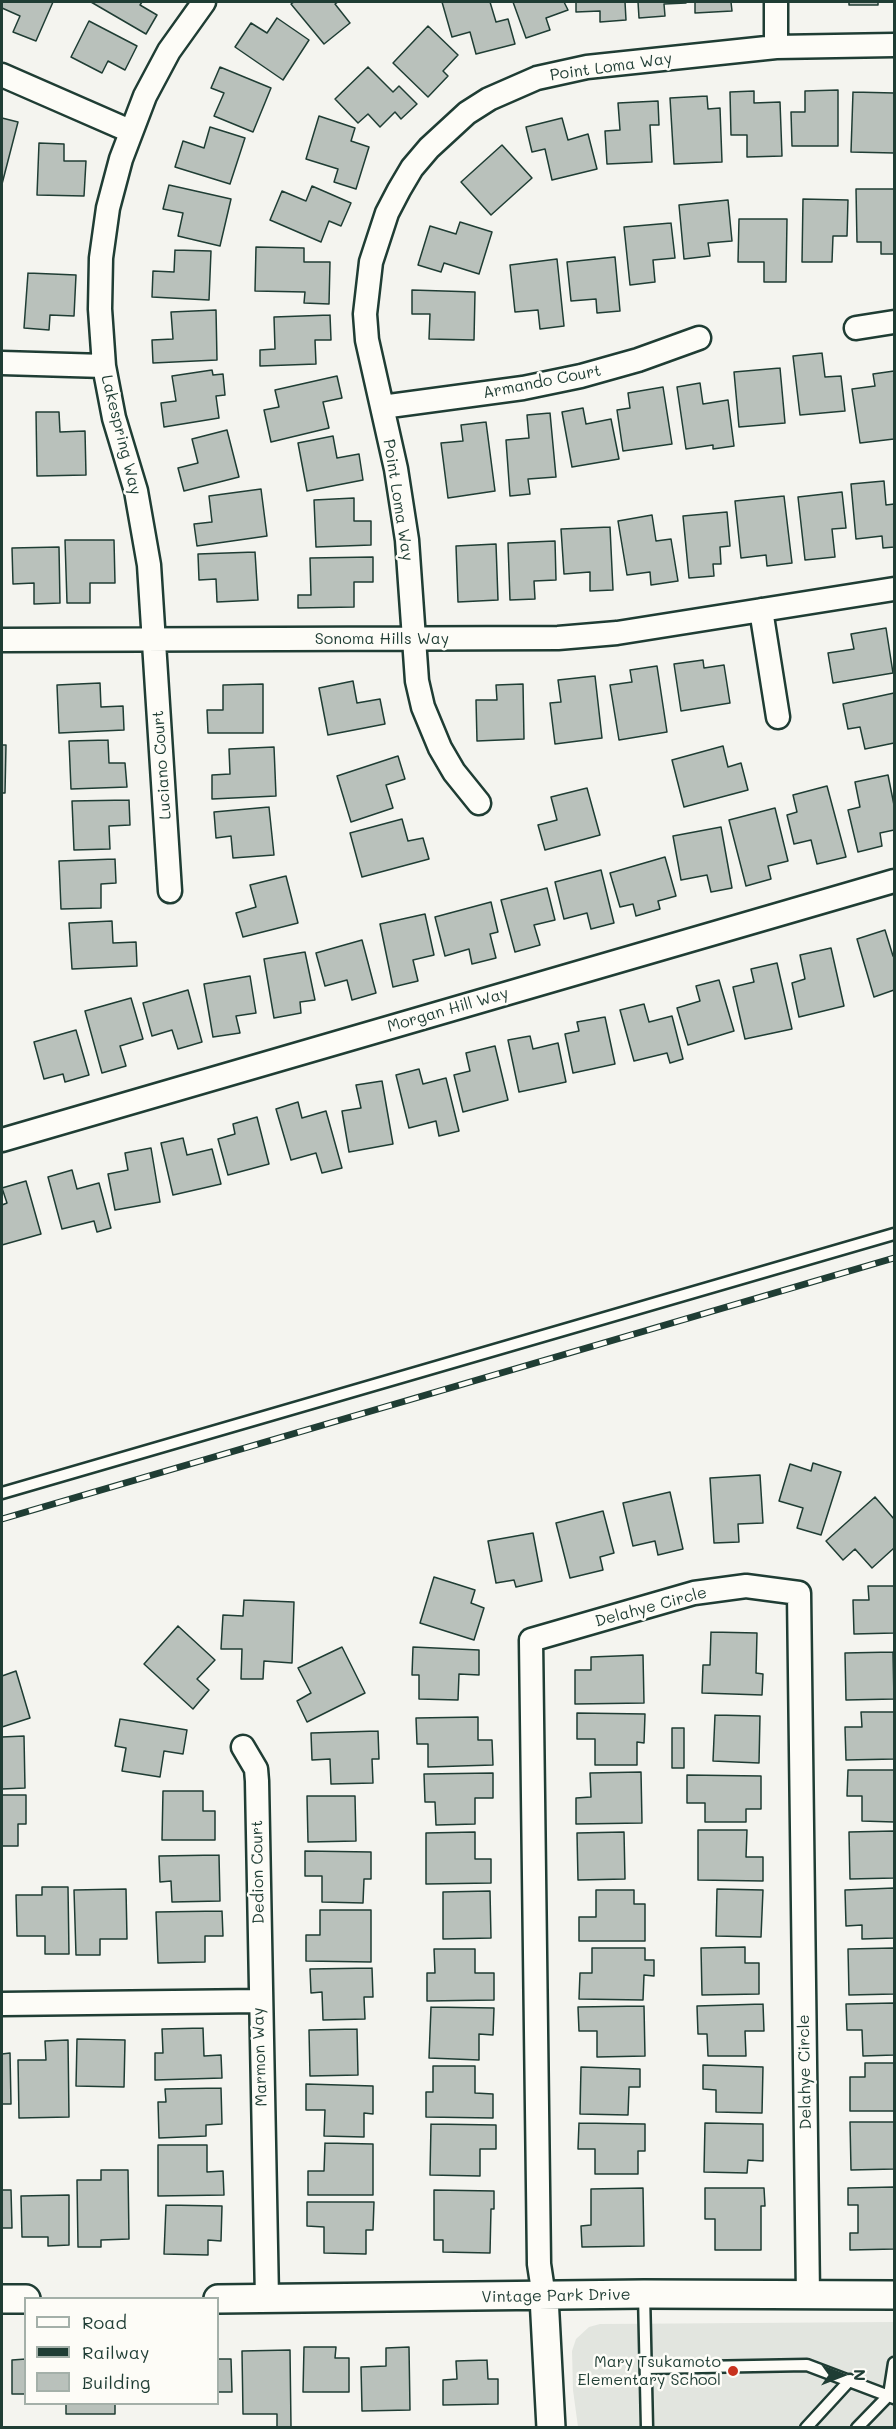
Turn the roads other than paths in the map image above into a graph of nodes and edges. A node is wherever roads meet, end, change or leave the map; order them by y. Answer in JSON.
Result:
{"nodes":[{"id":1,"x":204,"y":2,"type":"edge"},
{"id":2,"x":776,"y":2,"type":"edge"},
{"id":3,"x":894,"y":45,"type":"edge"},
{"id":4,"x":776,"y":47,"type":"junction"},
{"id":5,"x":2,"y":75,"type":"edge"},
{"id":6,"x":130,"y":131,"type":"junction"},
{"id":7,"x":894,"y":322,"type":"edge"},
{"id":8,"x":856,"y":328,"type":"dead end"},
{"id":9,"x":699,"y":338,"type":"dead end"},
{"id":10,"x":2,"y":363,"type":"edge"},
{"id":11,"x":104,"y":366,"type":"junction"},
{"id":12,"x":381,"y":407,"type":"junction"},
{"id":13,"x":894,"y":589,"type":"edge"},
{"id":14,"x":761,"y":610,"type":"junction"},
{"id":15,"x":414,"y":639,"type":"junction"},
{"id":16,"x":2,"y":640,"type":"edge"},
{"id":17,"x":154,"y":640,"type":"junction"},
{"id":18,"x":778,"y":717,"type":"dead end"},
{"id":19,"x":479,"y":804,"type":"dead end"},
{"id":20,"x":894,"y":881,"type":"edge"},
{"id":21,"x":170,"y":891,"type":"dead end"},
{"id":22,"x":2,"y":1140,"type":"edge"},
{"id":23,"x":894,"y":1234,"type":"edge"},
{"id":24,"x":2,"y":1493,"type":"edge"},
{"id":25,"x":243,"y":1748,"type":"dead end"},
{"id":26,"x":260,"y":2001,"type":"junction"},
{"id":27,"x":2,"y":2004,"type":"edge"},
{"id":28,"x":644,"y":2294,"type":"junction"},
{"id":29,"x":808,"y":2295,"type":"junction"},
{"id":30,"x":894,"y":2295,"type":"edge"},
{"id":31,"x":544,"y":2297,"type":"junction"},
{"id":32,"x":2,"y":2299,"type":"edge"},
{"id":33,"x":24,"y":2299,"type":"edge"},
{"id":34,"x":219,"y":2299,"type":"edge"},
{"id":35,"x":267,"y":2299,"type":"junction"},
{"id":36,"x":894,"y":2363,"type":"edge"},
{"id":37,"x":647,"y":2368,"type":"junction"},
{"id":38,"x":850,"y":2380,"type":"junction"},
{"id":39,"x":892,"y":2396,"type":"edge"},
{"id":40,"x":551,"y":2427,"type":"edge"},
{"id":41,"x":647,"y":2427,"type":"edge"},
{"id":42,"x":806,"y":2427,"type":"edge"},
{"id":43,"x":857,"y":2427,"type":"edge"}],
"edges":[{"from":1,"to":6,"type":"street","name":"Lakespring Way"},
{"from":2,"to":4,"type":"street"},
{"from":3,"to":4,"type":"street","name":"Point Loma Way"},
{"from":4,"to":12,"type":"street","name":"Point Loma Way"},
{"from":5,"to":6,"type":"street"},
{"from":6,"to":11,"type":"street","name":"Lakespring Way"},
{"from":7,"to":8,"type":"street"},
{"from":9,"to":12,"type":"street","name":"Armando Court"},
{"from":10,"to":11,"type":"street"},
{"from":11,"to":17,"type":"street","name":"Lakespring Way"},
{"from":12,"to":15,"type":"street","name":"Point Loma Way"},
{"from":13,"to":14,"type":"street","name":"Sonoma Hills Way"},
{"from":14,"to":15,"type":"street","name":"Sonoma Hills Way"},
{"from":14,"to":18,"type":"street"},
{"from":15,"to":17,"type":"street","name":"Sonoma Hills Way"},
{"from":15,"to":19,"type":"street","name":"Point Loma Way"},
{"from":16,"to":17,"type":"street","name":"Sonoma Hills Way"},
{"from":17,"to":21,"type":"street","name":"Luciano Court"},
{"from":20,"to":22,"type":"street","name":"Morgan Hill Way"},
{"from":23,"to":24,"type":"lane"},
{"from":25,"to":26,"type":"street","name":"Dedion Court"},
{"from":26,"to":27,"type":"street","name":"Marmon Way"},
{"from":26,"to":35,"type":"street","name":"Marmon Way"},
{"from":28,"to":29,"type":"street","name":"Vintage Park Drive"},
{"from":28,"to":31,"type":"street","name":"Vintage Park Drive"},
{"from":28,"to":37,"type":"lane"},
{"from":29,"to":30,"type":"street","name":"Vintage Park Drive"},
{"from":29,"to":31,"type":"street","name":"Delahye Circle"},
{"from":31,"to":35,"type":"street","name":"Vintage Park Drive"},
{"from":31,"to":40,"type":"street"},
{"from":32,"to":33,"type":"street"},
{"from":34,"to":35,"type":"street","name":"Vintage Park Drive"},
{"from":36,"to":39,"type":"lane"},
{"from":37,"to":38,"type":"lane"},
{"from":37,"to":41,"type":"lane"},
{"from":38,"to":39,"type":"lane"},
{"from":38,"to":42,"type":"lane"},
{"from":39,"to":43,"type":"lane"}]}
